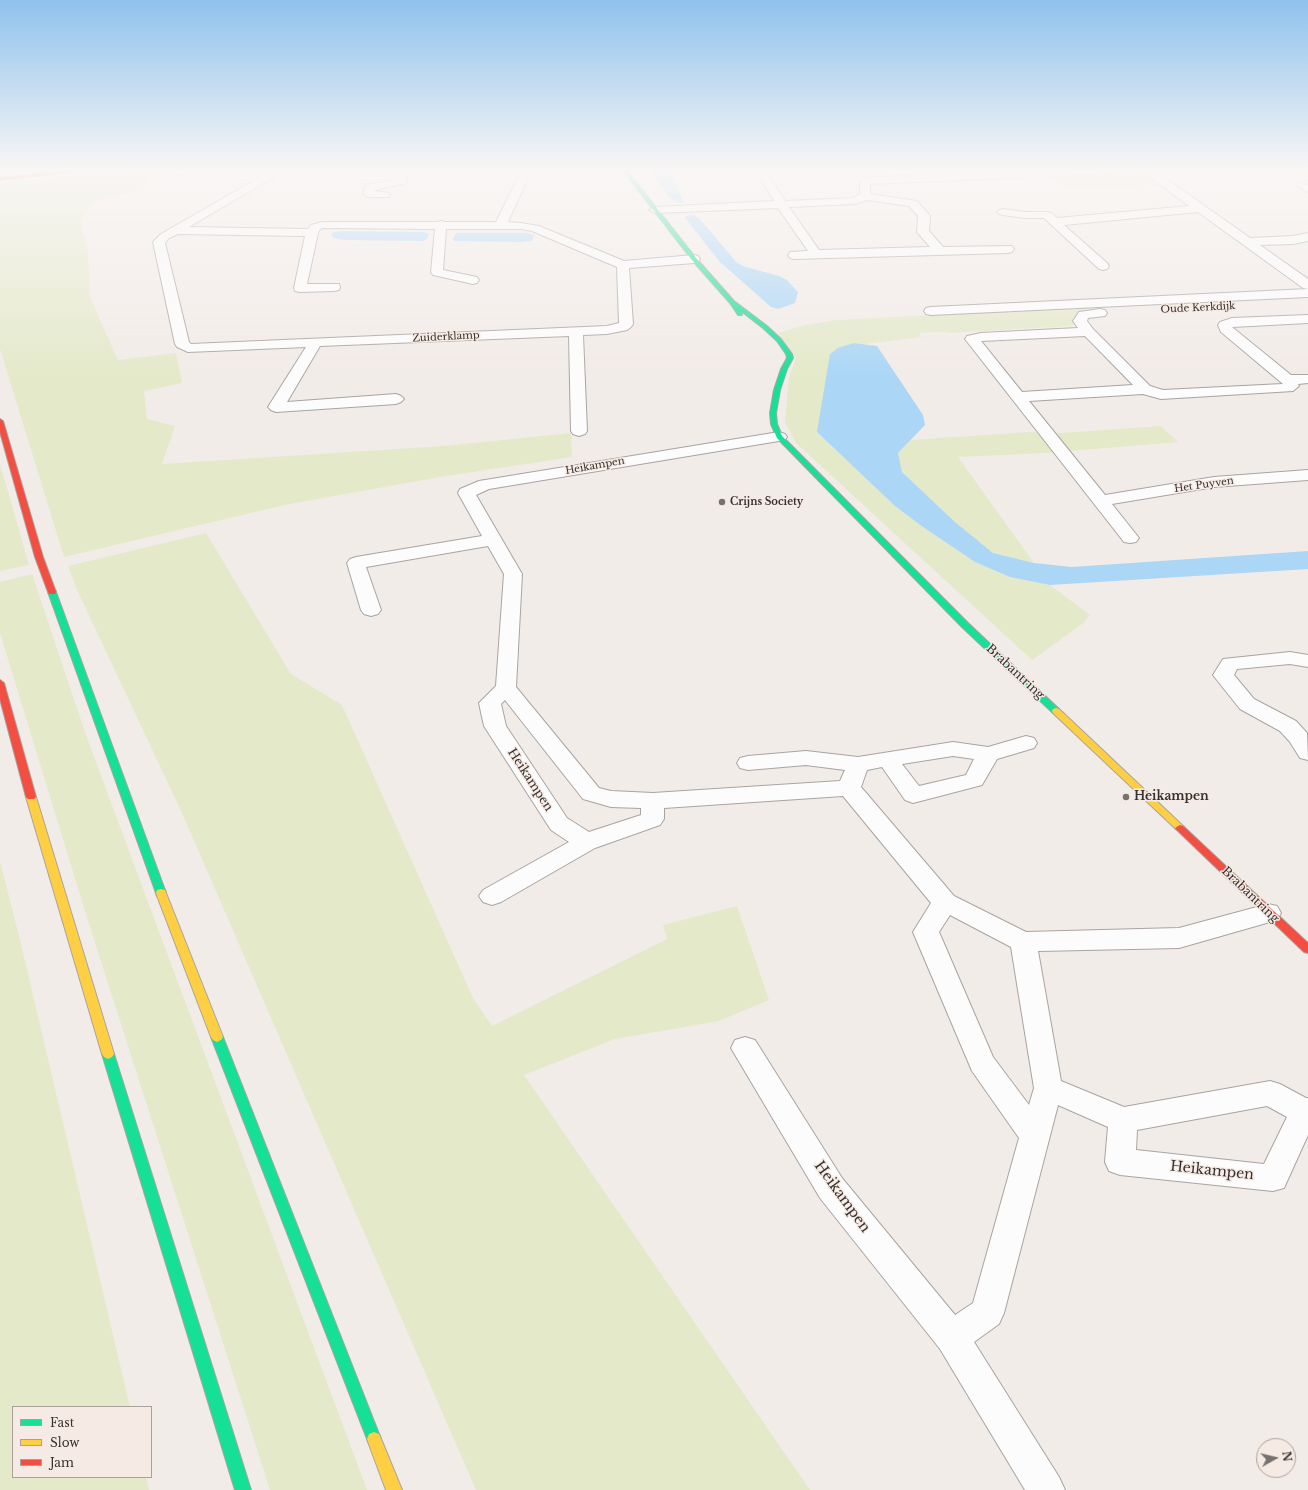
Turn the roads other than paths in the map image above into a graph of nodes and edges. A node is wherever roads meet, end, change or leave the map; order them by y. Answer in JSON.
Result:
{"nodes":[{"id":1,"x":164,"y":238,"type":"edge"},
{"id":2,"x":311,"y":238,"type":"edge"},
{"id":3,"x":440,"y":238,"type":"edge"},
{"id":4,"x":558,"y":238,"type":"edge"},
{"id":5,"x":677,"y":238,"type":"edge"},
{"id":6,"x":804,"y":238,"type":"edge"},
{"id":7,"x":928,"y":238,"type":"edge"},
{"id":8,"x":1072,"y":238,"type":"edge"},
{"id":9,"x":1242,"y":238,"type":"edge"},
{"id":10,"x":1305,"y":238,"type":"edge"},
{"id":11,"x":1248,"y":242,"type":"junction"},
{"id":12,"x":1008,"y":249,"type":"dead end"},
{"id":13,"x":939,"y":250,"type":"junction"},
{"id":14,"x":816,"y":254,"type":"junction"},
{"id":15,"x":794,"y":255,"type":"dead end"},
{"id":16,"x":694,"y":259,"type":"junction"},
{"id":17,"x":623,"y":265,"type":"junction"},
{"id":18,"x":1103,"y":266,"type":"dead end"},
{"id":19,"x":473,"y":280,"type":"dead end"},
{"id":20,"x":1308,"y":285,"type":"edge"},
{"id":21,"x":334,"y":288,"type":"dead end"},
{"id":22,"x":1308,"y":293,"type":"edge"},
{"id":23,"x":732,"y":302,"type":"junction"},
{"id":24,"x":1308,"y":302,"type":"edge"},
{"id":25,"x":1096,"y":308,"type":"junction"},
{"id":26,"x":931,"y":311,"type":"dead end"},
{"id":27,"x":1308,"y":319,"type":"edge"},
{"id":28,"x":749,"y":327,"type":"dead end"},
{"id":29,"x":576,"y":331,"type":"junction"},
{"id":30,"x":1088,"y":332,"type":"junction"},
{"id":31,"x":315,"y":344,"type":"junction"},
{"id":32,"x":1308,"y":379,"type":"edge"},
{"id":33,"x":1288,"y":380,"type":"junction"},
{"id":34,"x":1145,"y":389,"type":"junction"},
{"id":35,"x":1018,"y":396,"type":"junction"},
{"id":36,"x":396,"y":399,"type":"dead end"},
{"id":37,"x":0,"y":421,"type":"edge"},
{"id":38,"x":579,"y":431,"type":"dead end"},
{"id":39,"x":779,"y":437,"type":"junction"},
{"id":40,"x":1308,"y":475,"type":"edge"},
{"id":41,"x":1100,"y":501,"type":"junction"},
{"id":42,"x":1130,"y":538,"type":"dead end"},
{"id":43,"x":493,"y":540,"type":"junction"},
{"id":44,"x":371,"y":610,"type":"dead end"},
{"id":45,"x":1308,"y":661,"type":"edge"},
{"id":46,"x":0,"y":683,"type":"edge"},
{"id":47,"x":506,"y":688,"type":"junction"},
{"id":48,"x":1026,"y":743,"type":"dead end"},
{"id":49,"x":1308,"y":753,"type":"edge"},
{"id":50,"x":988,"y":754,"type":"junction"},
{"id":51,"x":887,"y":759,"type":"junction"},
{"id":52,"x":748,"y":763,"type":"dead end"},
{"id":53,"x":858,"y":764,"type":"junction"},
{"id":54,"x":849,"y":788,"type":"junction"},
{"id":55,"x":653,"y":801,"type":"junction"},
{"id":56,"x":587,"y":842,"type":"junction"},
{"id":57,"x":492,"y":896,"type":"dead end"},
{"id":58,"x":945,"y":902,"type":"junction"},
{"id":59,"x":1268,"y":912,"type":"junction"},
{"id":60,"x":1024,"y":942,"type":"junction"},
{"id":61,"x":1308,"y":949,"type":"edge"},
{"id":62,"x":745,"y":1048,"type":"dead end"},
{"id":63,"x":1048,"y":1088,"type":"junction"},
{"id":64,"x":1306,"y":1111,"type":"edge"},
{"id":65,"x":1123,"y":1120,"type":"junction"},
{"id":66,"x":1035,"y":1136,"type":"junction"},
{"id":67,"x":952,"y":1337,"type":"junction"},
{"id":68,"x":243,"y":1490,"type":"edge"},
{"id":69,"x":394,"y":1490,"type":"edge"},
{"id":70,"x":1046,"y":1490,"type":"edge"}],
"edges":[{"from":1,"to":31,"type":"street","name":"Zuiderklamp"},
{"from":2,"to":21,"type":"street"},
{"from":3,"to":19,"type":"street"},
{"from":4,"to":17,"type":"street"},
{"from":5,"to":16,"type":"main road"},
{"from":6,"to":14,"type":"street"},
{"from":7,"to":13,"type":"street"},
{"from":8,"to":18,"type":"street"},
{"from":9,"to":11,"type":"street"},
{"from":10,"to":11,"type":"street"},
{"from":11,"to":20,"type":"street"},
{"from":12,"to":13,"type":"street"},
{"from":13,"to":14,"type":"street"},
{"from":14,"to":15,"type":"street"},
{"from":16,"to":17,"type":"street"},
{"from":16,"to":23,"type":"main road"},
{"from":17,"to":29,"type":"street","name":"Zuiderklamp"},
{"from":22,"to":25,"type":"street","name":"Oude Kerkdijk"},
{"from":23,"to":28,"type":"main road"},
{"from":23,"to":39,"type":"main road","name":"Brabantring"},
{"from":24,"to":25,"type":"street","name":"Oude Kerkdijk"},
{"from":25,"to":26,"type":"street","name":"Oude Kerkdijk"},
{"from":25,"to":30,"type":"street"},
{"from":27,"to":33,"type":"street"},
{"from":29,"to":31,"type":"street","name":"Zuiderklamp"},
{"from":29,"to":38,"type":"street"},
{"from":30,"to":34,"type":"street"},
{"from":30,"to":35,"type":"street"},
{"from":31,"to":36,"type":"street"},
{"from":32,"to":33,"type":"street"},
{"from":33,"to":34,"type":"street"},
{"from":34,"to":35,"type":"street"},
{"from":35,"to":41,"type":"street"},
{"from":37,"to":69,"type":"main road"},
{"from":39,"to":43,"type":"street","name":"Heikampen"},
{"from":39,"to":59,"type":"main road","name":"Brabantring"},
{"from":40,"to":41,"type":"street","name":"Het Puyven"},
{"from":41,"to":42,"type":"street"},
{"from":43,"to":44,"type":"street"},
{"from":43,"to":47,"type":"street","name":"Heikampen"},
{"from":45,"to":49,"type":"street"},
{"from":46,"to":68,"type":"main road"},
{"from":47,"to":55,"type":"street"},
{"from":47,"to":56,"type":"street","name":"Heikampen"},
{"from":48,"to":50,"type":"street"},
{"from":50,"to":51,"type":"street"},
{"from":50,"to":51,"type":"street"},
{"from":51,"to":53,"type":"street"},
{"from":52,"to":53,"type":"street"},
{"from":53,"to":54,"type":"street"},
{"from":54,"to":55,"type":"street"},
{"from":54,"to":58,"type":"street"},
{"from":55,"to":56,"type":"street"},
{"from":56,"to":57,"type":"street"},
{"from":58,"to":60,"type":"street"},
{"from":58,"to":66,"type":"street"},
{"from":59,"to":60,"type":"street"},
{"from":59,"to":61,"type":"main road","name":"Brabantring"},
{"from":60,"to":63,"type":"street"},
{"from":62,"to":67,"type":"street","name":"Heikampen"},
{"from":63,"to":65,"type":"street"},
{"from":63,"to":66,"type":"street"},
{"from":64,"to":65,"type":"street","name":"Heikampen"},
{"from":64,"to":65,"type":"street","name":"Heikampen"},
{"from":66,"to":67,"type":"street"},
{"from":67,"to":70,"type":"street","name":"Heikampen"}]}
